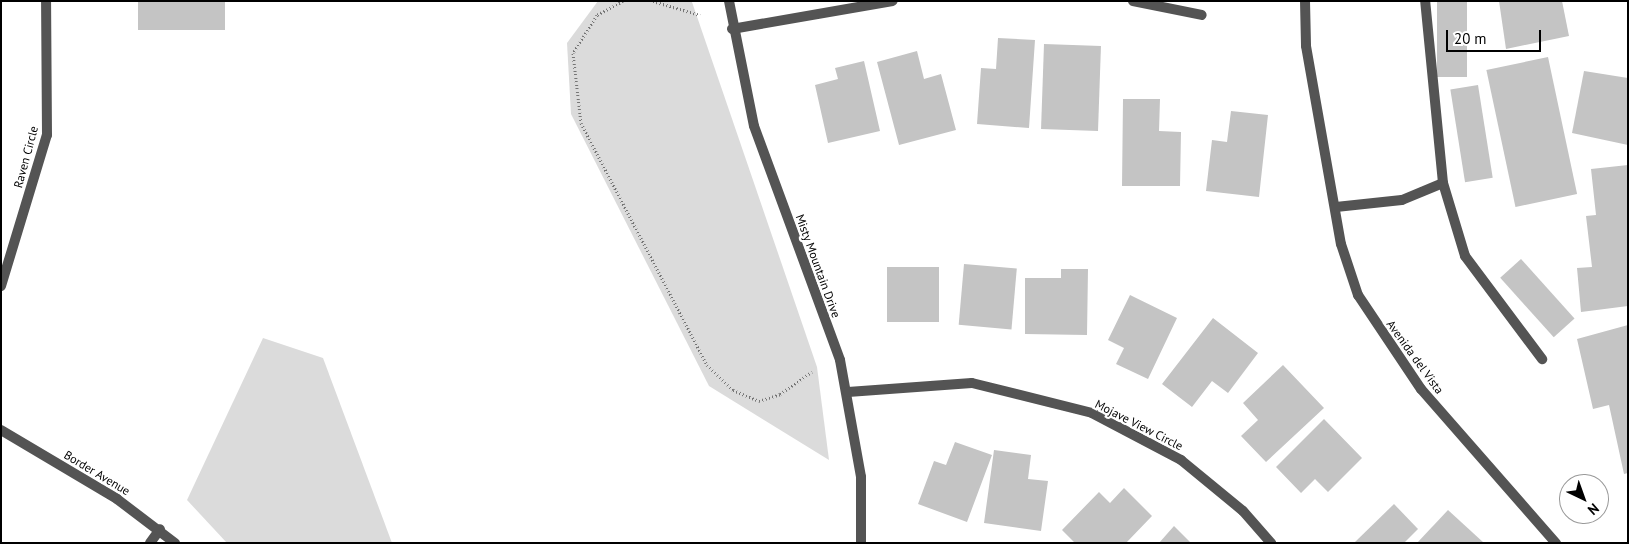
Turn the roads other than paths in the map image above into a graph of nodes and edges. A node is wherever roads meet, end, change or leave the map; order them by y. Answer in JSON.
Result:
{"nodes":[{"id":1,"x":46,"y":1,"type":"edge"},
{"id":2,"x":729,"y":1,"type":"edge"},
{"id":3,"x":893,"y":1,"type":"edge"},
{"id":4,"x":1133,"y":1,"type":"edge"},
{"id":5,"x":1304,"y":1,"type":"edge"},
{"id":6,"x":1425,"y":1,"type":"edge"},
{"id":7,"x":1202,"y":15,"type":"dead end"},
{"id":8,"x":732,"y":29,"type":"junction"},
{"id":9,"x":1443,"y":183,"type":"junction"},
{"id":10,"x":1336,"y":207,"type":"junction"},
{"id":11,"x":1,"y":286,"type":"edge"},
{"id":12,"x":1542,"y":358,"type":"dead end"},
{"id":13,"x":848,"y":392,"type":"junction"},
{"id":14,"x":1,"y":430,"type":"edge"},
{"id":15,"x":160,"y":529,"type":"junction"},
{"id":16,"x":150,"y":543,"type":"edge"},
{"id":17,"x":175,"y":543,"type":"edge"},
{"id":18,"x":860,"y":543,"type":"edge"},
{"id":19,"x":1271,"y":543,"type":"edge"},
{"id":20,"x":1556,"y":543,"type":"edge"}],
"edges":[{"from":1,"to":11,"type":"street","name":"Raven Circle"},
{"from":2,"to":8,"type":"street","name":"Misty Mountain Drive"},
{"from":3,"to":8,"type":"street"},
{"from":4,"to":7,"type":"street"},
{"from":5,"to":10,"type":"street","name":"Avenida del Vista"},
{"from":6,"to":9,"type":"street"},
{"from":8,"to":13,"type":"street","name":"Misty Mountain Drive"},
{"from":9,"to":10,"type":"street"},
{"from":9,"to":12,"type":"street"},
{"from":10,"to":20,"type":"street","name":"Avenida del Vista"},
{"from":13,"to":18,"type":"street","name":"Misty Mountain Drive"},
{"from":13,"to":19,"type":"street","name":"Mojave View Circle"},
{"from":14,"to":15,"type":"street","name":"Border Avenue"},
{"from":15,"to":16,"type":"street"},
{"from":15,"to":17,"type":"street","name":"Border Avenue"}]}
